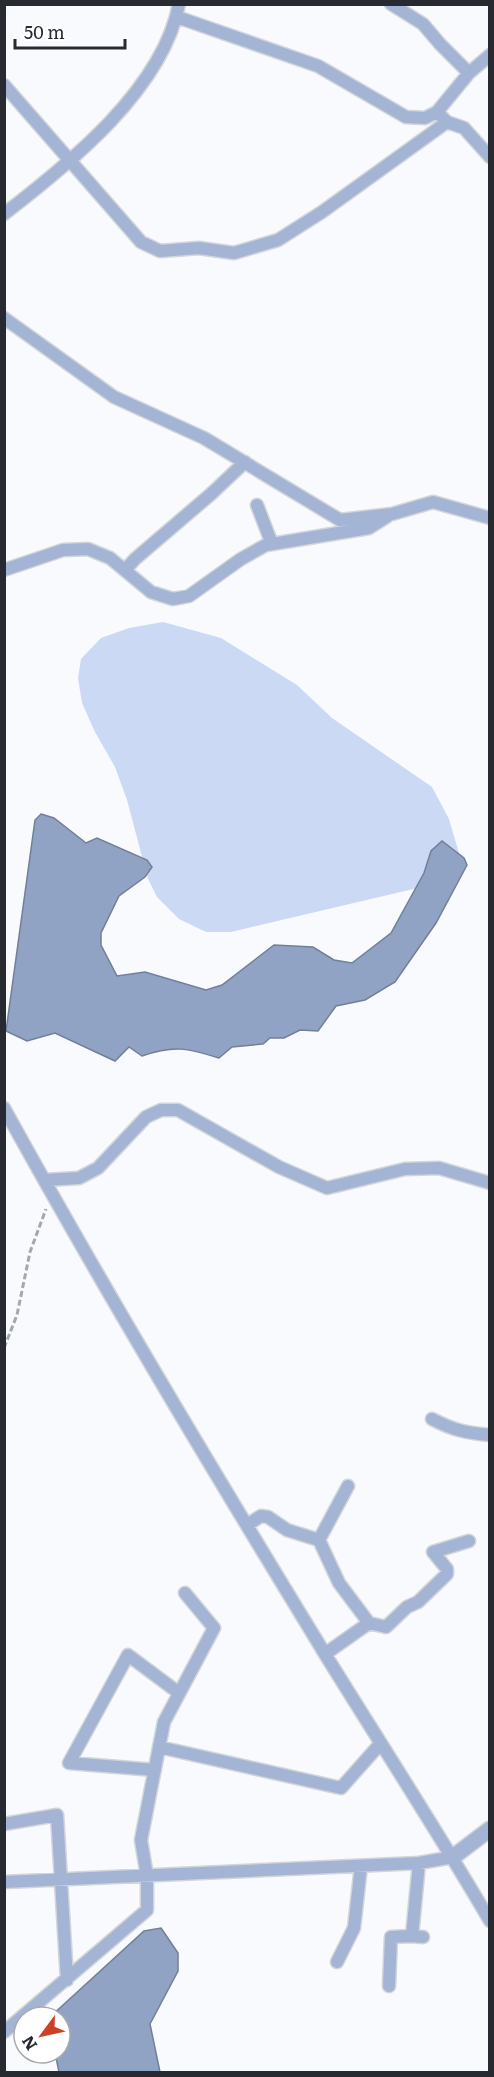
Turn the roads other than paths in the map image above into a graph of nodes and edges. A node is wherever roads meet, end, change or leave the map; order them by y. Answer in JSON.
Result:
{"nodes":[{"id":1,"x":391,"y":4,"type":"edge"},
{"id":2,"x":178,"y":11,"type":"edge"},
{"id":3,"x":489,"y":55,"type":"edge"},
{"id":4,"x":470,"y":73,"type":"junction"},
{"id":5,"x":4,"y":85,"type":"edge"},
{"id":6,"x":438,"y":112,"type":"junction"},
{"id":7,"x":447,"y":122,"type":"junction"},
{"id":8,"x":489,"y":157,"type":"edge"},
{"id":9,"x":70,"y":161,"type":"junction"},
{"id":10,"x":4,"y":214,"type":"edge"},
{"id":11,"x":4,"y":318,"type":"edge"},
{"id":12,"x":245,"y":462,"type":"junction"},
{"id":13,"x":257,"y":505,"type":"dead end"},
{"id":14,"x":392,"y":514,"type":"junction"},
{"id":15,"x":489,"y":518,"type":"edge"},
{"id":16,"x":272,"y":544,"type":"junction"},
{"id":17,"x":4,"y":570,"type":"edge"},
{"id":18,"x":125,"y":570,"type":"junction"},
{"id":19,"x":4,"y":1108,"type":"edge"},
{"id":20,"x":44,"y":1180,"type":"junction"},
{"id":21,"x":489,"y":1183,"type":"edge"},
{"id":22,"x":432,"y":1419,"type":"dead end"},
{"id":23,"x":489,"y":1435,"type":"edge"},
{"id":24,"x":348,"y":1486,"type":"dead end"},
{"id":25,"x":247,"y":1525,"type":"junction"},
{"id":26,"x":319,"y":1540,"type":"junction"},
{"id":27,"x":469,"y":1541,"type":"dead end"},
{"id":28,"x":184,"y":1593,"type":"dead end"},
{"id":29,"x":369,"y":1623,"type":"junction"},
{"id":30,"x":325,"y":1654,"type":"junction"},
{"id":31,"x":179,"y":1693,"type":"junction"},
{"id":32,"x":381,"y":1743,"type":"junction"},
{"id":33,"x":159,"y":1747,"type":"junction"},
{"id":34,"x":155,"y":1770,"type":"junction"},
{"id":35,"x":4,"y":1824,"type":"edge"},
{"id":36,"x":489,"y":1829,"type":"edge"},
{"id":37,"x":453,"y":1857,"type":"junction"},
{"id":38,"x":419,"y":1863,"type":"junction"},
{"id":39,"x":361,"y":1866,"type":"junction"},
{"id":40,"x":147,"y":1876,"type":"junction"},
{"id":41,"x":61,"y":1879,"type":"junction"},
{"id":42,"x":4,"y":1881,"type":"edge"},
{"id":43,"x":489,"y":1921,"type":"edge"},
{"id":44,"x":337,"y":1962,"type":"dead end"},
{"id":45,"x":67,"y":1980,"type":"junction"},
{"id":46,"x":389,"y":1986,"type":"dead end"},
{"id":47,"x":4,"y":2032,"type":"edge"}],
"edges":[{"from":1,"to":4,"type":"street"},
{"from":2,"to":6,"type":"street"},
{"from":2,"to":9,"type":"street"},
{"from":3,"to":4,"type":"street"},
{"from":4,"to":6,"type":"street"},
{"from":5,"to":9,"type":"street"},
{"from":6,"to":7,"type":"street"},
{"from":7,"to":8,"type":"street"},
{"from":7,"to":9,"type":"street"},
{"from":9,"to":10,"type":"street"},
{"from":11,"to":12,"type":"street"},
{"from":12,"to":14,"type":"street"},
{"from":12,"to":18,"type":"street"},
{"from":13,"to":16,"type":"street"},
{"from":14,"to":15,"type":"street"},
{"from":14,"to":16,"type":"street"},
{"from":16,"to":18,"type":"street"},
{"from":17,"to":18,"type":"street"},
{"from":19,"to":20,"type":"street"},
{"from":20,"to":21,"type":"street"},
{"from":20,"to":25,"type":"street"},
{"from":22,"to":23,"type":"street"},
{"from":24,"to":26,"type":"street"},
{"from":25,"to":26,"type":"street"},
{"from":25,"to":30,"type":"street"},
{"from":26,"to":29,"type":"street"},
{"from":27,"to":29,"type":"street"},
{"from":28,"to":31,"type":"street"},
{"from":29,"to":30,"type":"street"},
{"from":30,"to":32,"type":"street"},
{"from":31,"to":33,"type":"street"},
{"from":31,"to":34,"type":"street"},
{"from":32,"to":33,"type":"street"},
{"from":32,"to":37,"type":"street"},
{"from":33,"to":34,"type":"street"},
{"from":34,"to":40,"type":"street"},
{"from":35,"to":41,"type":"street"},
{"from":36,"to":37,"type":"street"},
{"from":37,"to":38,"type":"street"},
{"from":37,"to":43,"type":"street"},
{"from":38,"to":39,"type":"street"},
{"from":38,"to":46,"type":"street"},
{"from":39,"to":40,"type":"street"},
{"from":39,"to":44,"type":"street"},
{"from":40,"to":41,"type":"street"},
{"from":40,"to":45,"type":"street"},
{"from":41,"to":42,"type":"street"},
{"from":41,"to":45,"type":"street"},
{"from":45,"to":47,"type":"street"}]}
